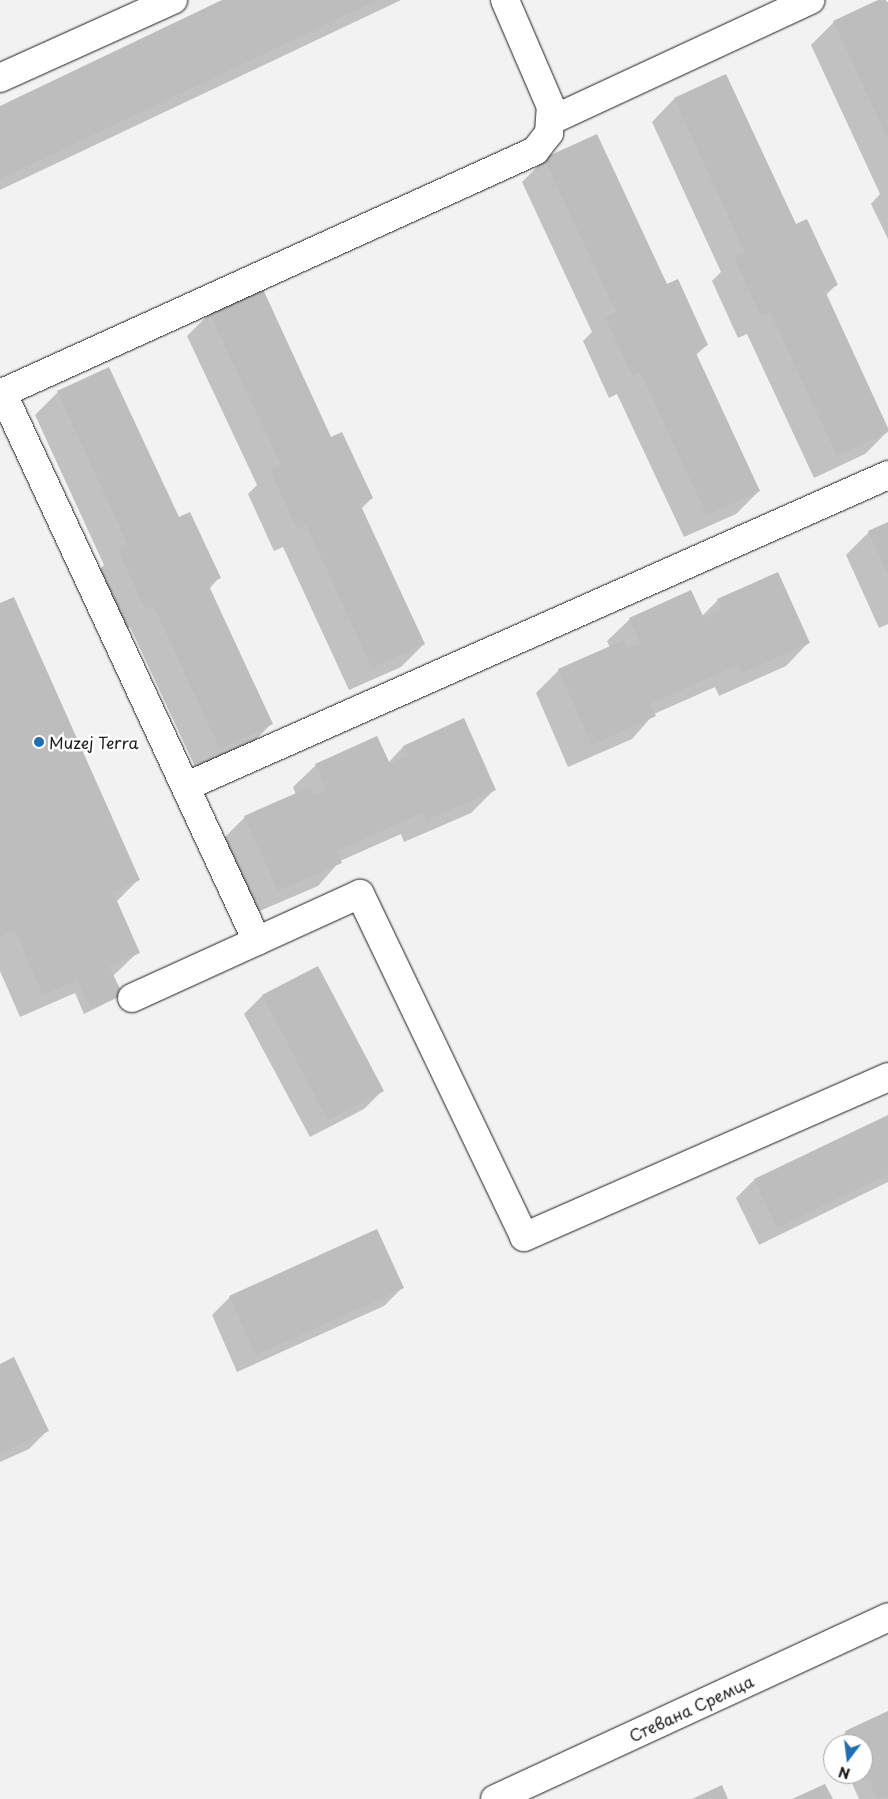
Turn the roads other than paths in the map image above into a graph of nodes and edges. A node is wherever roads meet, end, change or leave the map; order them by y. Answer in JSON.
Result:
{"nodes":[{"id":1,"x":173,"y":0,"type":"edge"},
{"id":2,"x":505,"y":0,"type":"edge"},
{"id":3,"x":810,"y":0,"type":"edge"},
{"id":4,"x":0,"y":78,"type":"edge"},
{"id":5,"x":552,"y":120,"type":"junction"},
{"id":6,"x":1,"y":393,"type":"edge"},
{"id":7,"x":888,"y":475,"type":"edge"},
{"id":8,"x":187,"y":786,"type":"junction"},
{"id":9,"x":257,"y":941,"type":"junction"},
{"id":10,"x":132,"y":998,"type":"dead end"},
{"id":11,"x":888,"y":1077,"type":"edge"},
{"id":12,"x":888,"y":1617,"type":"edge"},
{"id":13,"x":495,"y":1799,"type":"edge"}],
"edges":[{"from":1,"to":4,"type":"main road"},
{"from":2,"to":5,"type":"main road"},
{"from":3,"to":5,"type":"main road"},
{"from":5,"to":6,"type":"main road"},
{"from":6,"to":8,"type":"main road"},
{"from":7,"to":8,"type":"main road"},
{"from":8,"to":9,"type":"main road"},
{"from":9,"to":10,"type":"main road"},
{"from":9,"to":11,"type":"main road"},
{"from":12,"to":13,"type":"main road","name":"Стевана Сремца"}]}
